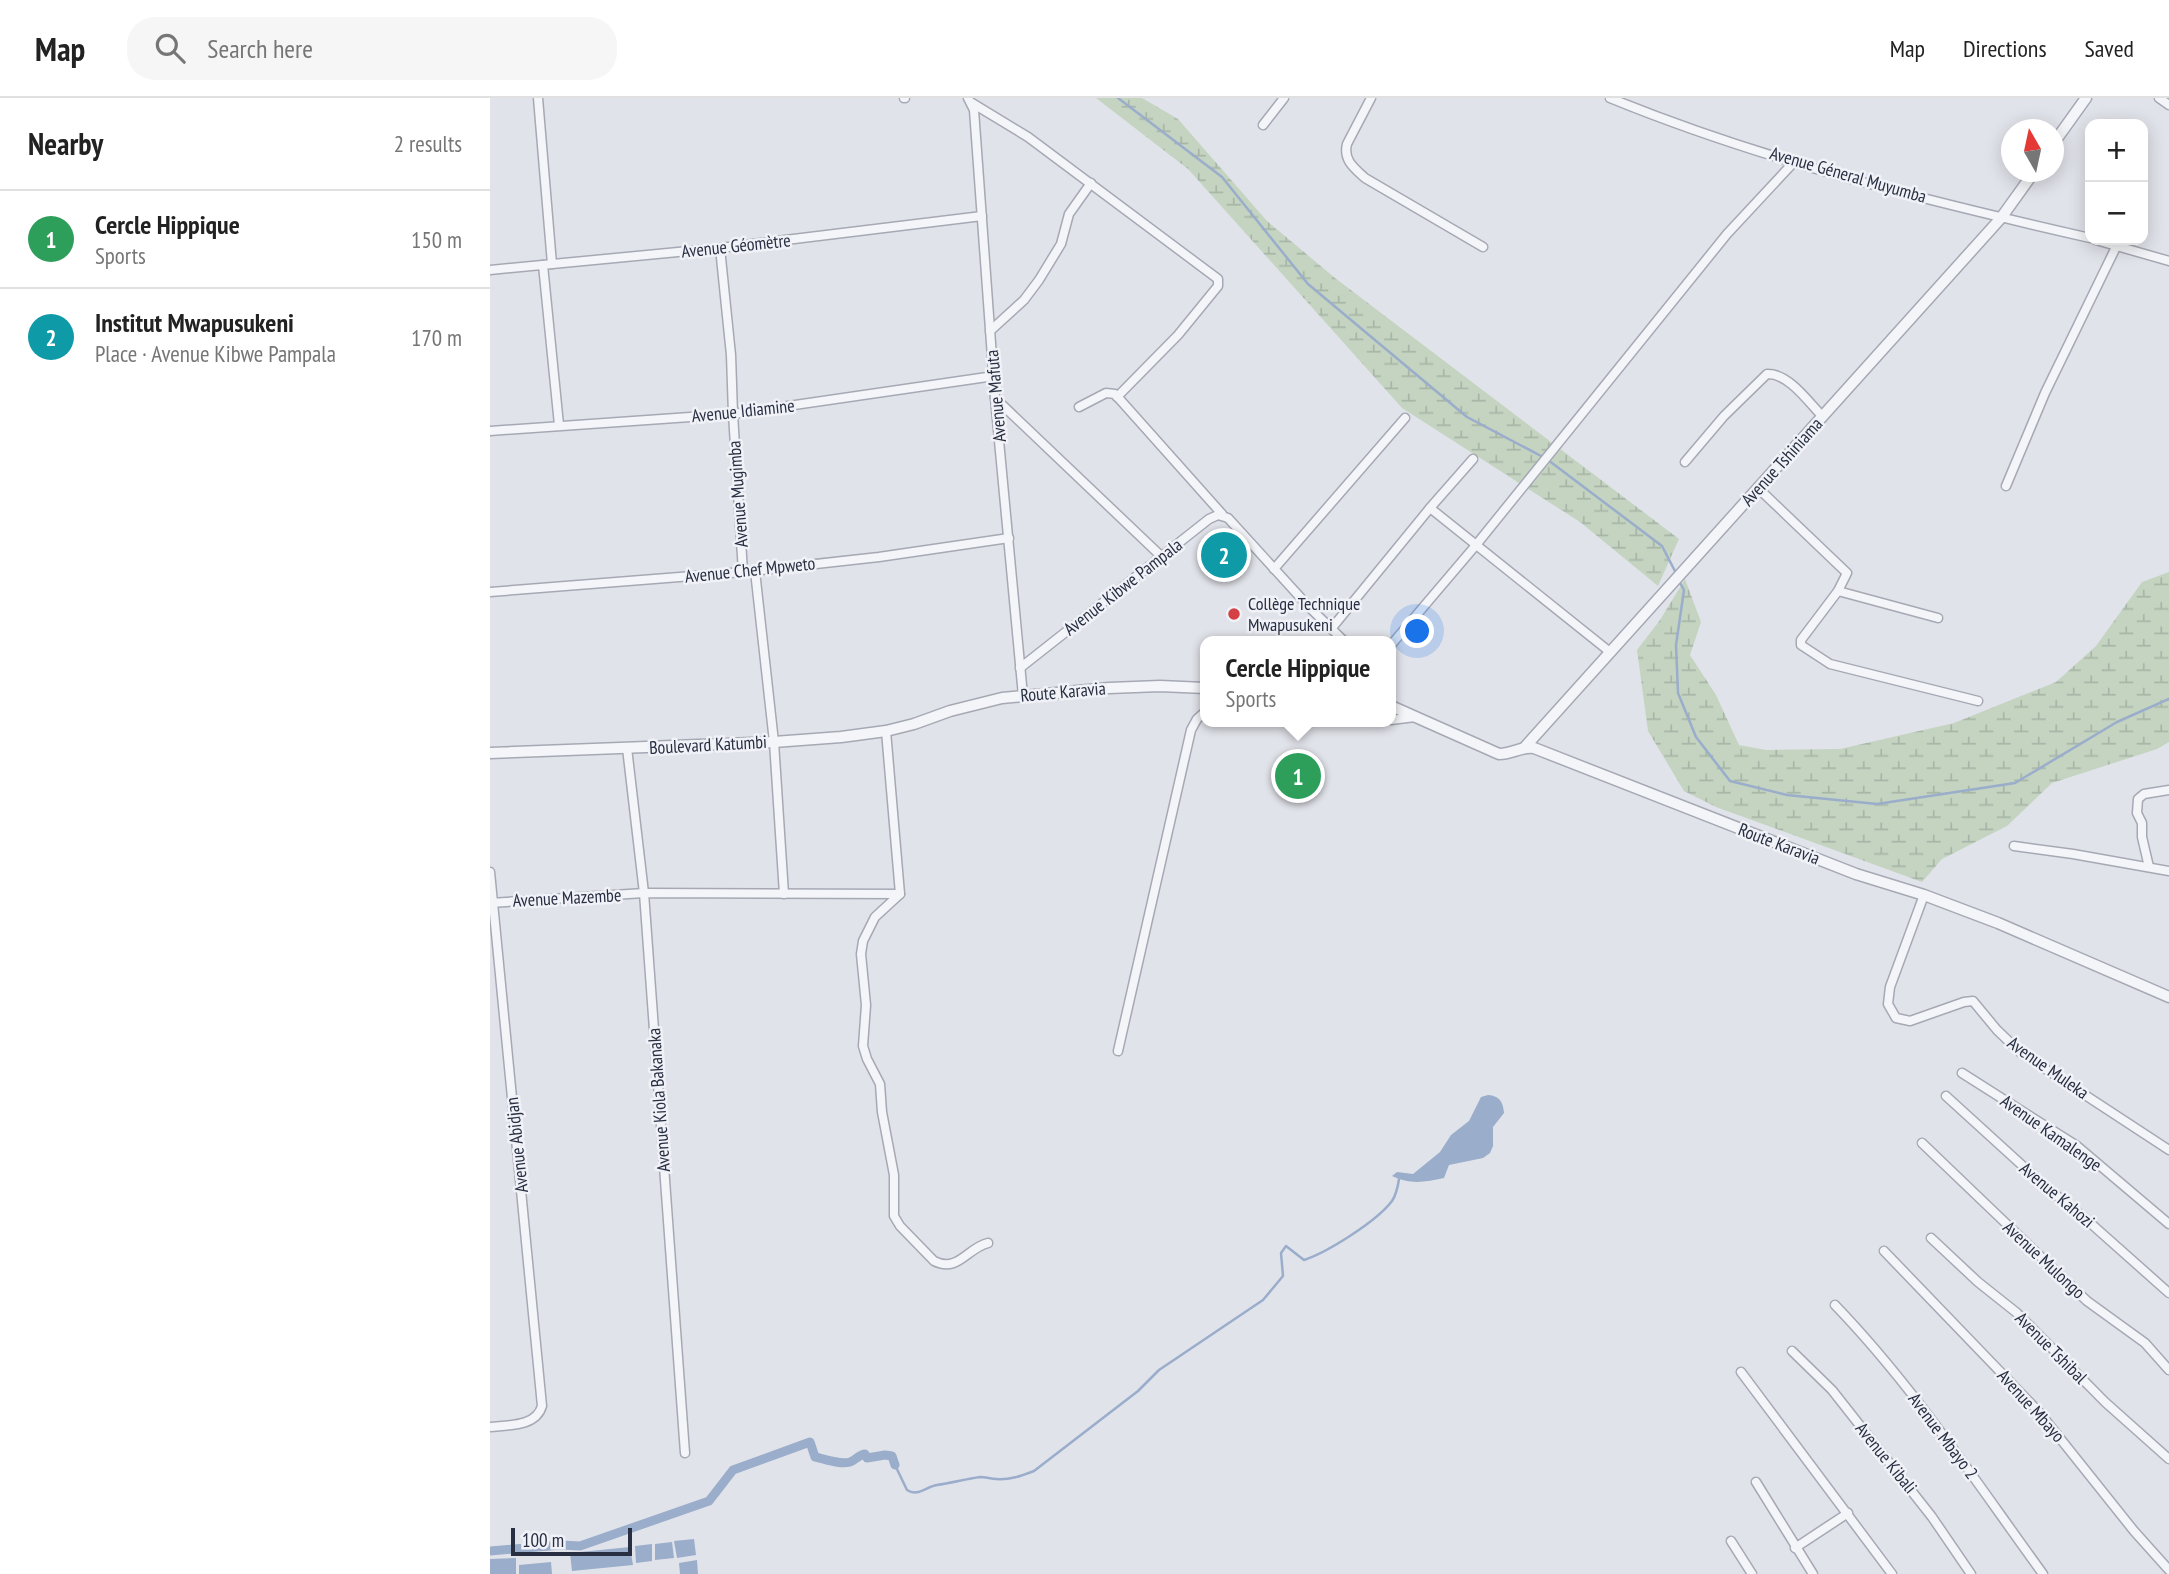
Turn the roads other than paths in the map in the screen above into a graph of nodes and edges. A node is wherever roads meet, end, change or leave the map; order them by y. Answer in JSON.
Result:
{"nodes":[{"id":1,"x":538,"y":98,"type":"edge"},
{"id":2,"x":1284,"y":98,"type":"edge"},
{"id":3,"x":1371,"y":98,"type":"edge"},
{"id":4,"x":1610,"y":98,"type":"edge"},
{"id":5,"x":2086,"y":98,"type":"edge"},
{"id":6,"x":2159,"y":98,"type":"edge"},
{"id":7,"x":970,"y":100,"type":"edge"},
{"id":8,"x":2169,"y":105,"type":"edge"},
{"id":9,"x":1263,"y":125,"type":"dead end"},
{"id":10,"x":2064,"y":129,"type":"edge"},
{"id":11,"x":1794,"y":162,"type":"junction"},
{"id":12,"x":2027,"y":182,"type":"edge"},
{"id":13,"x":1091,"y":183,"type":"junction"},
{"id":14,"x":982,"y":216,"type":"junction"},
{"id":15,"x":2001,"y":218,"type":"junction"},
{"id":16,"x":2085,"y":237,"type":"edge"},
{"id":17,"x":2117,"y":245,"type":"joint"},
{"id":18,"x":1483,"y":247,"type":"dead end"},
{"id":19,"x":720,"y":248,"type":"junction"},
{"id":20,"x":2169,"y":261,"type":"edge"},
{"id":21,"x":547,"y":265,"type":"junction"},
{"id":22,"x":490,"y":270,"type":"edge"},
{"id":23,"x":990,"y":331,"type":"junction"},
{"id":24,"x":993,"y":376,"type":"junction"},
{"id":25,"x":1117,"y":397,"type":"junction"},
{"id":26,"x":995,"y":398,"type":"junction"},
{"id":27,"x":1079,"y":407,"type":"dead end"},
{"id":28,"x":733,"y":414,"type":"junction"},
{"id":29,"x":1823,"y":417,"type":"junction"},
{"id":30,"x":1405,"y":418,"type":"dead end"},
{"id":31,"x":559,"y":425,"type":"junction"},
{"id":32,"x":490,"y":431,"type":"edge"},
{"id":33,"x":1474,"y":460,"type":"dead end"},
{"id":34,"x":1685,"y":462,"type":"dead end"},
{"id":35,"x":2006,"y":486,"type":"dead end"},
{"id":36,"x":1758,"y":488,"type":"junction"},
{"id":37,"x":1430,"y":508,"type":"junction"},
{"id":38,"x":1222,"y":514,"type":"junction"},
{"id":39,"x":1009,"y":538,"type":"junction"},
{"id":40,"x":1476,"y":545,"type":"junction"},
{"id":41,"x":1161,"y":557,"type":"junction"},
{"id":42,"x":1274,"y":569,"type":"junction"},
{"id":43,"x":755,"y":571,"type":"junction"},
{"id":44,"x":743,"y":572,"type":"junction"},
{"id":45,"x":1838,"y":591,"type":"junction"},
{"id":46,"x":490,"y":592,"type":"edge"},
{"id":47,"x":1938,"y":618,"type":"dead end"},
{"id":48,"x":1331,"y":629,"type":"junction"},
{"id":49,"x":1339,"y":636,"type":"edge"},
{"id":50,"x":1396,"y":639,"type":"edge"},
{"id":51,"x":1610,"y":652,"type":"junction"},
{"id":52,"x":1020,"y":668,"type":"junction"},
{"id":53,"x":1200,"y":688,"type":"edge"},
{"id":54,"x":1023,"y":696,"type":"junction"},
{"id":55,"x":1978,"y":701,"type":"dead end"},
{"id":56,"x":1396,"y":708,"type":"edge"},
{"id":57,"x":1200,"y":716,"type":"edge"},
{"id":58,"x":1415,"y":717,"type":"junction"},
{"id":59,"x":1396,"y":719,"type":"edge"},
{"id":60,"x":924,"y":720,"type":"joint"},
{"id":61,"x":886,"y":731,"type":"junction"},
{"id":62,"x":1537,"y":734,"type":"junction"},
{"id":63,"x":774,"y":742,"type":"junction"},
{"id":64,"x":627,"y":748,"type":"junction"},
{"id":65,"x":1524,"y":748,"type":"junction"},
{"id":66,"x":1544,"y":751,"type":"junction"},
{"id":67,"x":490,"y":753,"type":"edge"},
{"id":68,"x":2169,"y":790,"type":"edge"},
{"id":69,"x":2014,"y":846,"type":"dead end"},
{"id":70,"x":2149,"y":867,"type":"junction"},
{"id":71,"x":2169,"y":871,"type":"edge"},
{"id":72,"x":490,"y":872,"type":"edge"},
{"id":73,"x":644,"y":894,"type":"junction"},
{"id":74,"x":784,"y":894,"type":"junction"},
{"id":75,"x":900,"y":894,"type":"junction"},
{"id":76,"x":1924,"y":895,"type":"junction"},
{"id":77,"x":491,"y":903,"type":"edge"},
{"id":78,"x":2169,"y":997,"type":"edge"},
{"id":79,"x":1118,"y":1051,"type":"dead end"},
{"id":80,"x":1962,"y":1073,"type":"dead end"},
{"id":81,"x":1946,"y":1097,"type":"dead end"},
{"id":82,"x":1922,"y":1143,"type":"dead end"},
{"id":83,"x":2169,"y":1150,"type":"edge"},
{"id":84,"x":2169,"y":1224,"type":"edge"},
{"id":85,"x":1931,"y":1238,"type":"dead end"},
{"id":86,"x":988,"y":1243,"type":"dead end"},
{"id":87,"x":1884,"y":1251,"type":"dead end"},
{"id":88,"x":2169,"y":1293,"type":"edge"},
{"id":89,"x":1835,"y":1305,"type":"dead end"},
{"id":90,"x":1792,"y":1351,"type":"dead end"},
{"id":91,"x":2169,"y":1370,"type":"edge"},
{"id":92,"x":1741,"y":1372,"type":"dead end"},
{"id":93,"x":490,"y":1427,"type":"edge"},
{"id":94,"x":685,"y":1453,"type":"dead end"},
{"id":95,"x":2169,"y":1458,"type":"edge"},
{"id":96,"x":1756,"y":1482,"type":"dead end"},
{"id":97,"x":1848,"y":1513,"type":"junction"},
{"id":98,"x":1731,"y":1541,"type":"dead end"},
{"id":99,"x":1795,"y":1548,"type":"junction"},
{"id":100,"x":2169,"y":1570,"type":"edge"},
{"id":101,"x":1752,"y":1574,"type":"edge"},
{"id":102,"x":1813,"y":1574,"type":"edge"},
{"id":103,"x":1892,"y":1574,"type":"edge"},
{"id":104,"x":1971,"y":1574,"type":"edge"},
{"id":105,"x":2043,"y":1574,"type":"edge"}],
"edges":[{"from":1,"to":21,"type":"street"},
{"from":2,"to":9,"type":"street"},
{"from":3,"to":18,"type":"street"},
{"from":4,"to":11,"type":"street","name":"Avenue Géneral Muyumba"},
{"from":5,"to":10,"type":"street"},
{"from":6,"to":8,"type":"street"},
{"from":7,"to":13,"type":"street"},
{"from":7,"to":14,"type":"street","name":"Avenue Mafuta"},
{"from":11,"to":15,"type":"street","name":"Avenue Géneral Muyumba"},
{"from":11,"to":40,"type":"street"},
{"from":12,"to":15,"type":"street","name":"Avenue Tshiniama"},
{"from":13,"to":23,"type":"street"},
{"from":13,"to":25,"type":"street"},
{"from":14,"to":19,"type":"street","name":"Avenue Géomètre"},
{"from":14,"to":23,"type":"street","name":"Avenue Mafuta"},
{"from":15,"to":16,"type":"street","name":"Avenue Géneral Muyumba"},
{"from":15,"to":29,"type":"street","name":"Avenue Tshiniama"},
{"from":17,"to":20,"type":"street"},
{"from":17,"to":35,"type":"street"},
{"from":19,"to":21,"type":"street","name":"Avenue Géomètre"},
{"from":19,"to":28,"type":"street","name":"Avenue Mugimba"},
{"from":21,"to":22,"type":"street","name":"Avenue Géomètre"},
{"from":21,"to":31,"type":"street"},
{"from":23,"to":24,"type":"street","name":"Avenue Mafuta"},
{"from":24,"to":26,"type":"street","name":"Avenue Mafuta"},
{"from":24,"to":28,"type":"street","name":"Avenue Idiamine"},
{"from":25,"to":27,"type":"street"},
{"from":25,"to":38,"type":"street"},
{"from":26,"to":39,"type":"street","name":"Avenue Mafuta"},
{"from":26,"to":41,"type":"street"},
{"from":28,"to":31,"type":"street","name":"Avenue Idiamine"},
{"from":28,"to":44,"type":"street","name":"Avenue Mugimba"},
{"from":29,"to":34,"type":"street"},
{"from":29,"to":36,"type":"street","name":"Avenue Tshiniama"},
{"from":30,"to":42,"type":"street"},
{"from":31,"to":32,"type":"street","name":"Avenue Idiamine"},
{"from":33,"to":37,"type":"street"},
{"from":36,"to":45,"type":"street"},
{"from":36,"to":51,"type":"street","name":"Avenue Tshiniama"},
{"from":37,"to":40,"type":"street"},
{"from":37,"to":48,"type":"street"},
{"from":38,"to":41,"type":"street","name":"Avenue Kibwe Pampala"},
{"from":38,"to":42,"type":"street"},
{"from":39,"to":43,"type":"street","name":"Avenue Chef Mpweto"},
{"from":39,"to":52,"type":"street","name":"Avenue Mafuta"},
{"from":40,"to":50,"type":"street"},
{"from":40,"to":51,"type":"street"},
{"from":41,"to":52,"type":"street","name":"Avenue Kibwe Pampala"},
{"from":42,"to":48,"type":"street"},
{"from":43,"to":44,"type":"street","name":"Avenue Chef Mpweto"},
{"from":43,"to":63,"type":"street","name":"Avenue Mugimba"},
{"from":44,"to":46,"type":"street","name":"Avenue Chef Mpweto"},
{"from":45,"to":47,"type":"street"},
{"from":45,"to":55,"type":"street"},
{"from":48,"to":49,"type":"street"},
{"from":51,"to":62,"type":"street","name":"Avenue Tshiniama"},
{"from":52,"to":54,"type":"street","name":"Avenue Mafuta"},
{"from":53,"to":54,"type":"street","name":"Route Karavia"},
{"from":54,"to":60,"type":"street","name":"Route Karavia"},
{"from":56,"to":58,"type":"street","name":"Route Karavia"},
{"from":57,"to":79,"type":"street"},
{"from":58,"to":59,"type":"street"},
{"from":58,"to":65,"type":"street","name":"Route Karavia"},
{"from":60,"to":61,"type":"street","name":"Boulevard Katumbi"},
{"from":61,"to":63,"type":"street","name":"Boulevard Katumbi"},
{"from":61,"to":75,"type":"street"},
{"from":62,"to":65,"type":"street","name":"Avenue Tshiniama"},
{"from":62,"to":66,"type":"street"},
{"from":63,"to":64,"type":"street","name":"Boulevard Katumbi"},
{"from":63,"to":74,"type":"street","name":"Avenue Mugimba"},
{"from":64,"to":67,"type":"street","name":"Boulevard Katumbi"},
{"from":64,"to":73,"type":"street","name":"Avenue Kiola Bakanaka"},
{"from":65,"to":66,"type":"street","name":"Route Karavia"},
{"from":66,"to":76,"type":"street","name":"Route Karavia"},
{"from":68,"to":70,"type":"street"},
{"from":69,"to":70,"type":"street"},
{"from":70,"to":71,"type":"street"},
{"from":72,"to":77,"type":"street","name":"Avenue Abidjan"},
{"from":73,"to":74,"type":"street","name":"Avenue Mazembe"},
{"from":73,"to":77,"type":"street","name":"Avenue Mazembe"},
{"from":73,"to":94,"type":"street","name":"Avenue Kiola Bakanaka"},
{"from":74,"to":75,"type":"street","name":"Avenue Mazembe"},
{"from":75,"to":86,"type":"street"},
{"from":76,"to":78,"type":"street","name":"Route Karavia"},
{"from":76,"to":83,"type":"street","name":"Avenue Muleka"},
{"from":77,"to":93,"type":"street","name":"Avenue Abidjan"},
{"from":80,"to":84,"type":"street","name":"Avenue Kamalenge"},
{"from":81,"to":88,"type":"street","name":"Avenue Kahozi"},
{"from":82,"to":91,"type":"street","name":"Avenue Mulongo"},
{"from":85,"to":95,"type":"street","name":"Avenue Tshibal"},
{"from":87,"to":100,"type":"street","name":"Avenue Mbayo"},
{"from":89,"to":105,"type":"street","name":"Avenue Mbayo 2"},
{"from":90,"to":104,"type":"street","name":"Avenue Kibali"},
{"from":92,"to":97,"type":"street"},
{"from":96,"to":99,"type":"street"},
{"from":97,"to":99,"type":"street"},
{"from":97,"to":103,"type":"street"},
{"from":98,"to":101,"type":"street"},
{"from":99,"to":102,"type":"street"}]}
